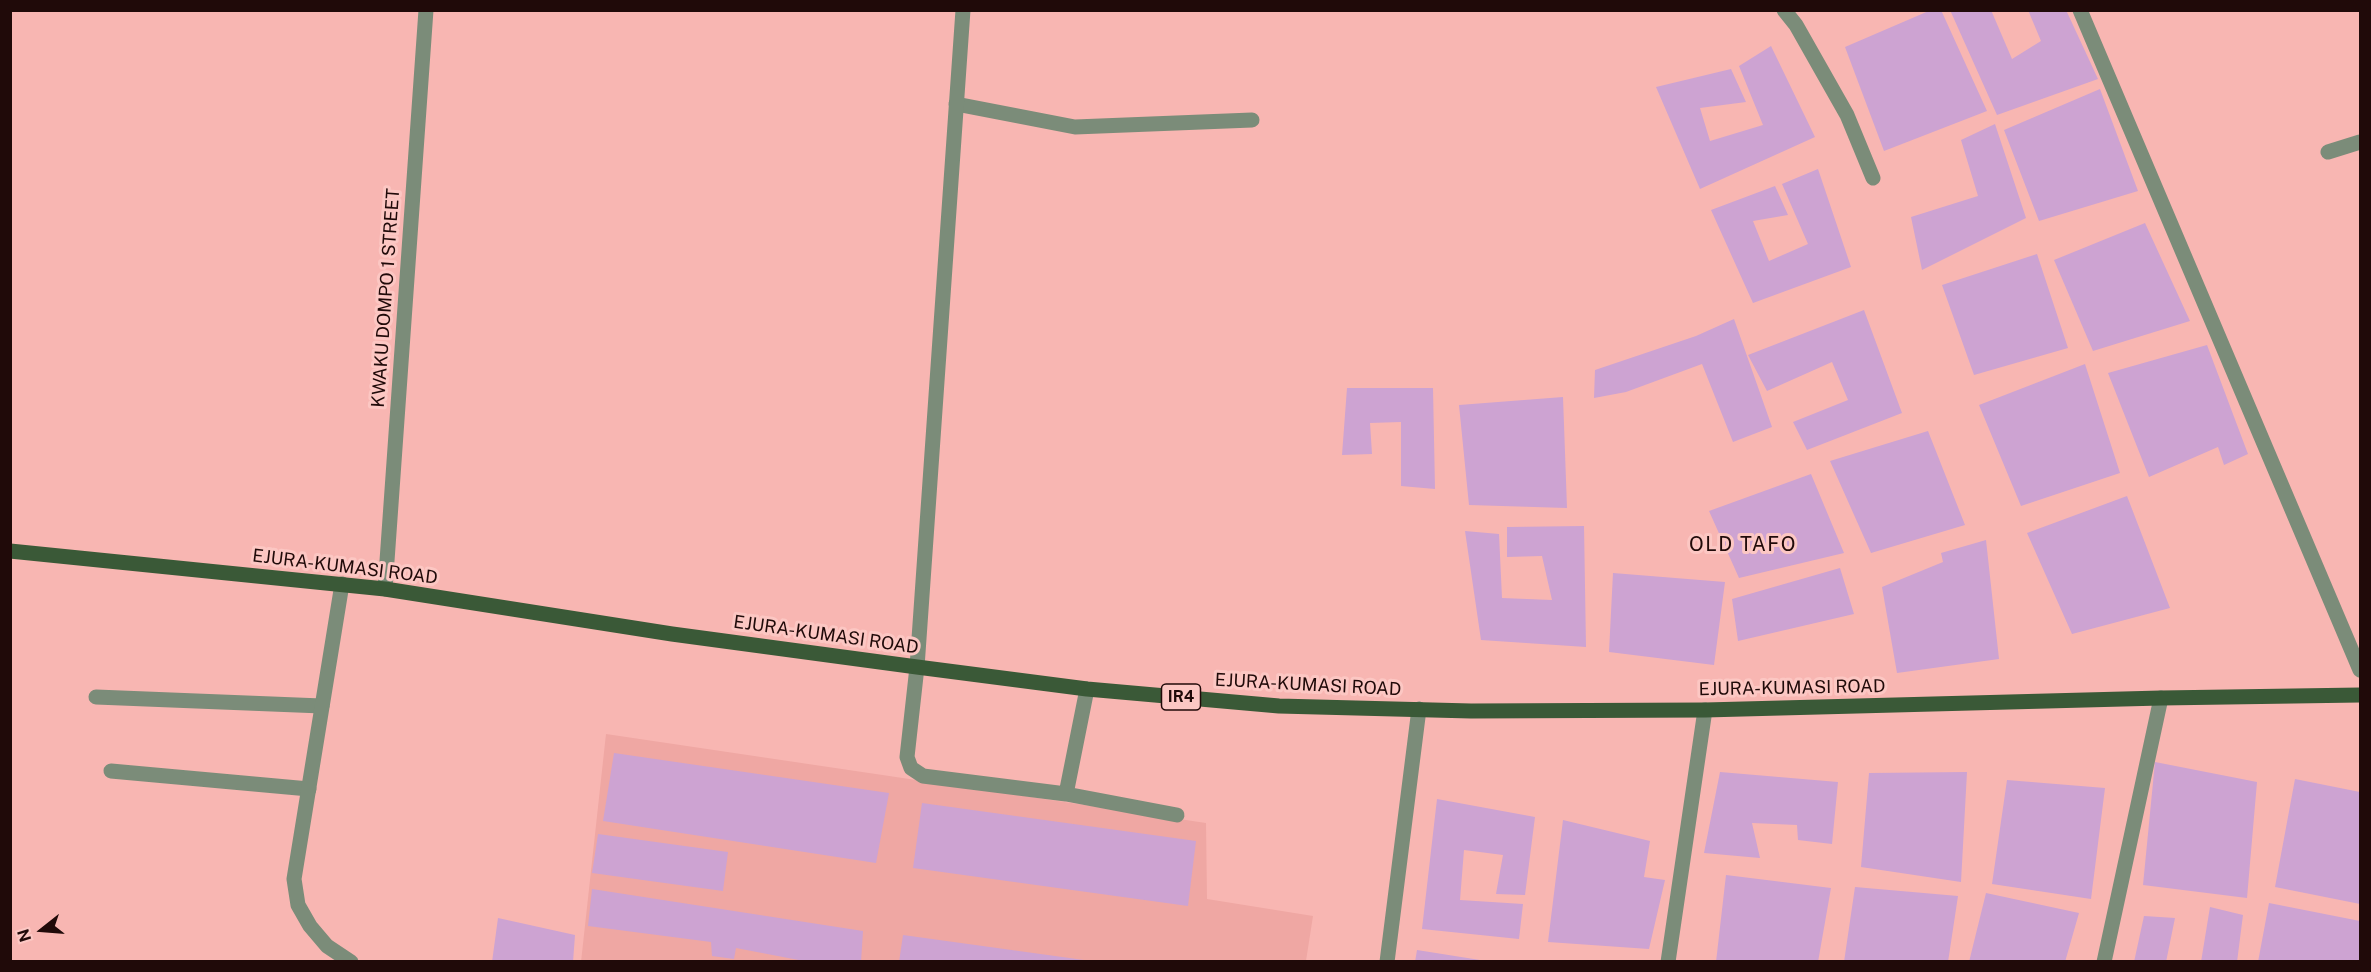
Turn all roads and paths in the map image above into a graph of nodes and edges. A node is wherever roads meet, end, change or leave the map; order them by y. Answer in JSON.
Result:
{"nodes":[{"id":1,"x":426,"y":10,"type":"edge"},
{"id":2,"x":963,"y":10,"type":"edge"},
{"id":3,"x":1784,"y":10,"type":"edge"},
{"id":4,"x":2080,"y":10,"type":"edge"},
{"id":5,"x":956,"y":104,"type":"junction"},
{"id":6,"x":1252,"y":120,"type":"dead end"},
{"id":7,"x":2361,"y":142,"type":"edge"},
{"id":8,"x":2328,"y":152,"type":"dead end"},
{"id":9,"x":1873,"y":178,"type":"dead end"},
{"id":10,"x":10,"y":551,"type":"edge"},
{"id":11,"x":342,"y":584,"type":"junction"},
{"id":12,"x":385,"y":588,"type":"junction"},
{"id":13,"x":917,"y":667,"type":"junction"},
{"id":14,"x":2361,"y":670,"type":"edge"},
{"id":15,"x":1087,"y":689,"type":"junction"},
{"id":16,"x":2361,"y":695,"type":"edge"},
{"id":17,"x":96,"y":697,"type":"dead end"},
{"id":18,"x":2161,"y":698,"type":"junction"},
{"id":19,"x":322,"y":706,"type":"junction"},
{"id":20,"x":1419,"y":709,"type":"junction"},
{"id":21,"x":1705,"y":710,"type":"junction"},
{"id":22,"x":111,"y":771,"type":"dead end"},
{"id":23,"x":309,"y":789,"type":"junction"},
{"id":24,"x":1066,"y":794,"type":"junction"},
{"id":25,"x":1177,"y":815,"type":"dead end"},
{"id":26,"x":351,"y":962,"type":"edge"},
{"id":27,"x":1387,"y":962,"type":"edge"},
{"id":28,"x":1668,"y":962,"type":"edge"},
{"id":29,"x":2104,"y":962,"type":"edge"}],
"edges":[{"from":1,"to":12,"type":"street","name":"KWAKU DOMPO 1 STREET"},
{"from":2,"to":5,"type":"street"},
{"from":3,"to":9,"type":"street"},
{"from":4,"to":14,"type":"street"},
{"from":5,"to":6,"type":"street"},
{"from":5,"to":13,"type":"street"},
{"from":7,"to":8,"type":"street"},
{"from":10,"to":11,"type":"main road","name":"EJURA-KUMASI ROAD","number":"IR4"},
{"from":11,"to":12,"type":"main road","name":"EJURA-KUMASI ROAD","number":"IR4"},
{"from":11,"to":19,"type":"street"},
{"from":12,"to":13,"type":"main road","name":"EJURA-KUMASI ROAD","number":"IR4"},
{"from":13,"to":15,"type":"main road","name":"EJURA-KUMASI ROAD","number":"IR4"},
{"from":13,"to":24,"type":"street"},
{"from":15,"to":20,"type":"main road","name":"EJURA-KUMASI ROAD","number":"IR4"},
{"from":15,"to":24,"type":"street"},
{"from":16,"to":18,"type":"main road","name":"EJURA-KUMASI ROAD","number":"IR4"},
{"from":17,"to":19,"type":"street"},
{"from":18,"to":21,"type":"main road","name":"EJURA-KUMASI ROAD","number":"IR4"},
{"from":18,"to":29,"type":"street"},
{"from":19,"to":23,"type":"street"},
{"from":20,"to":21,"type":"main road","name":"EJURA-KUMASI ROAD","number":"IR4"},
{"from":20,"to":27,"type":"street"},
{"from":21,"to":28,"type":"street"},
{"from":22,"to":23,"type":"street"},
{"from":23,"to":26,"type":"street"},
{"from":24,"to":25,"type":"street"}]}
